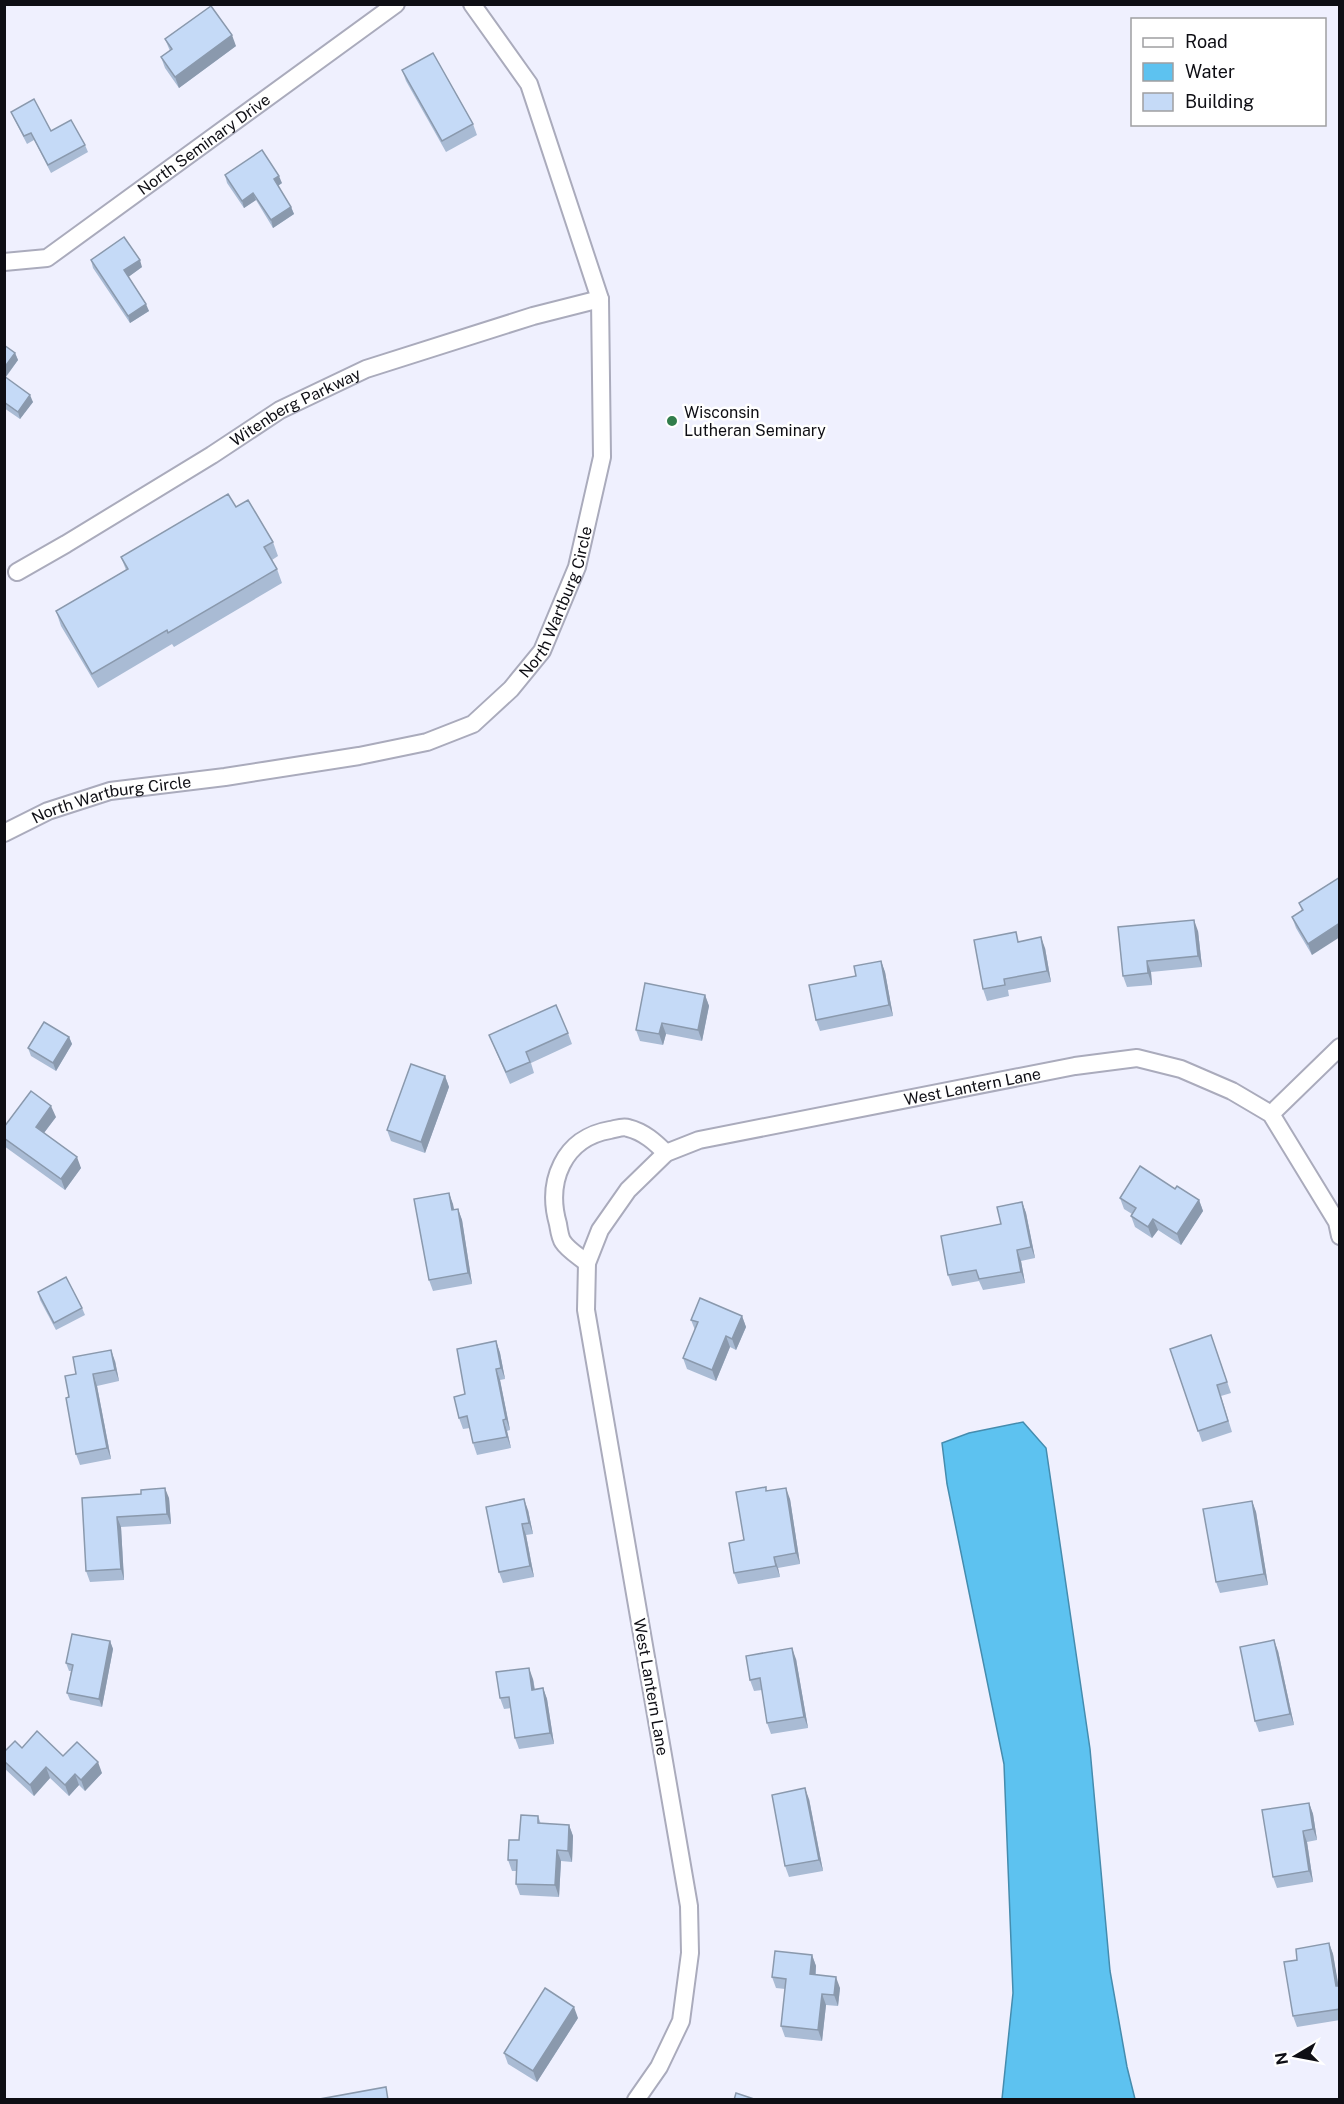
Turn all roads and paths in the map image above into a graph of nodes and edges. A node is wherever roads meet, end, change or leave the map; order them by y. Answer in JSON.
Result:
{"nodes":[{"id":1,"x":396,"y":4,"type":"edge"},
{"id":2,"x":472,"y":4,"type":"edge"},
{"id":3,"x":4,"y":262,"type":"edge"},
{"id":4,"x":600,"y":299,"type":"junction"},
{"id":5,"x":17,"y":572,"type":"dead end"},
{"id":6,"x":4,"y":832,"type":"edge"},
{"id":7,"x":1340,"y":1047,"type":"edge"},
{"id":8,"x":1271,"y":1114,"type":"junction"},
{"id":9,"x":666,"y":1153,"type":"junction"},
{"id":10,"x":1340,"y":1236,"type":"edge"},
{"id":11,"x":587,"y":1263,"type":"junction"},
{"id":12,"x":636,"y":2100,"type":"edge"}],
"edges":[{"from":1,"to":3,"type":"street","name":"North Seminary Drive"},
{"from":2,"to":4,"type":"street","name":"North Wartburg Circle"},
{"from":4,"to":5,"type":"street","name":"Witenberg Parkway"},
{"from":4,"to":6,"type":"street","name":"North Wartburg Circle"},
{"from":7,"to":8,"type":"street"},
{"from":8,"to":9,"type":"street","name":"West Lantern Lane"},
{"from":8,"to":10,"type":"street"},
{"from":9,"to":11,"type":"street","name":"West Lantern Lane"},
{"from":9,"to":11,"type":"street"},
{"from":11,"to":12,"type":"street","name":"West Lantern Lane"}]}
